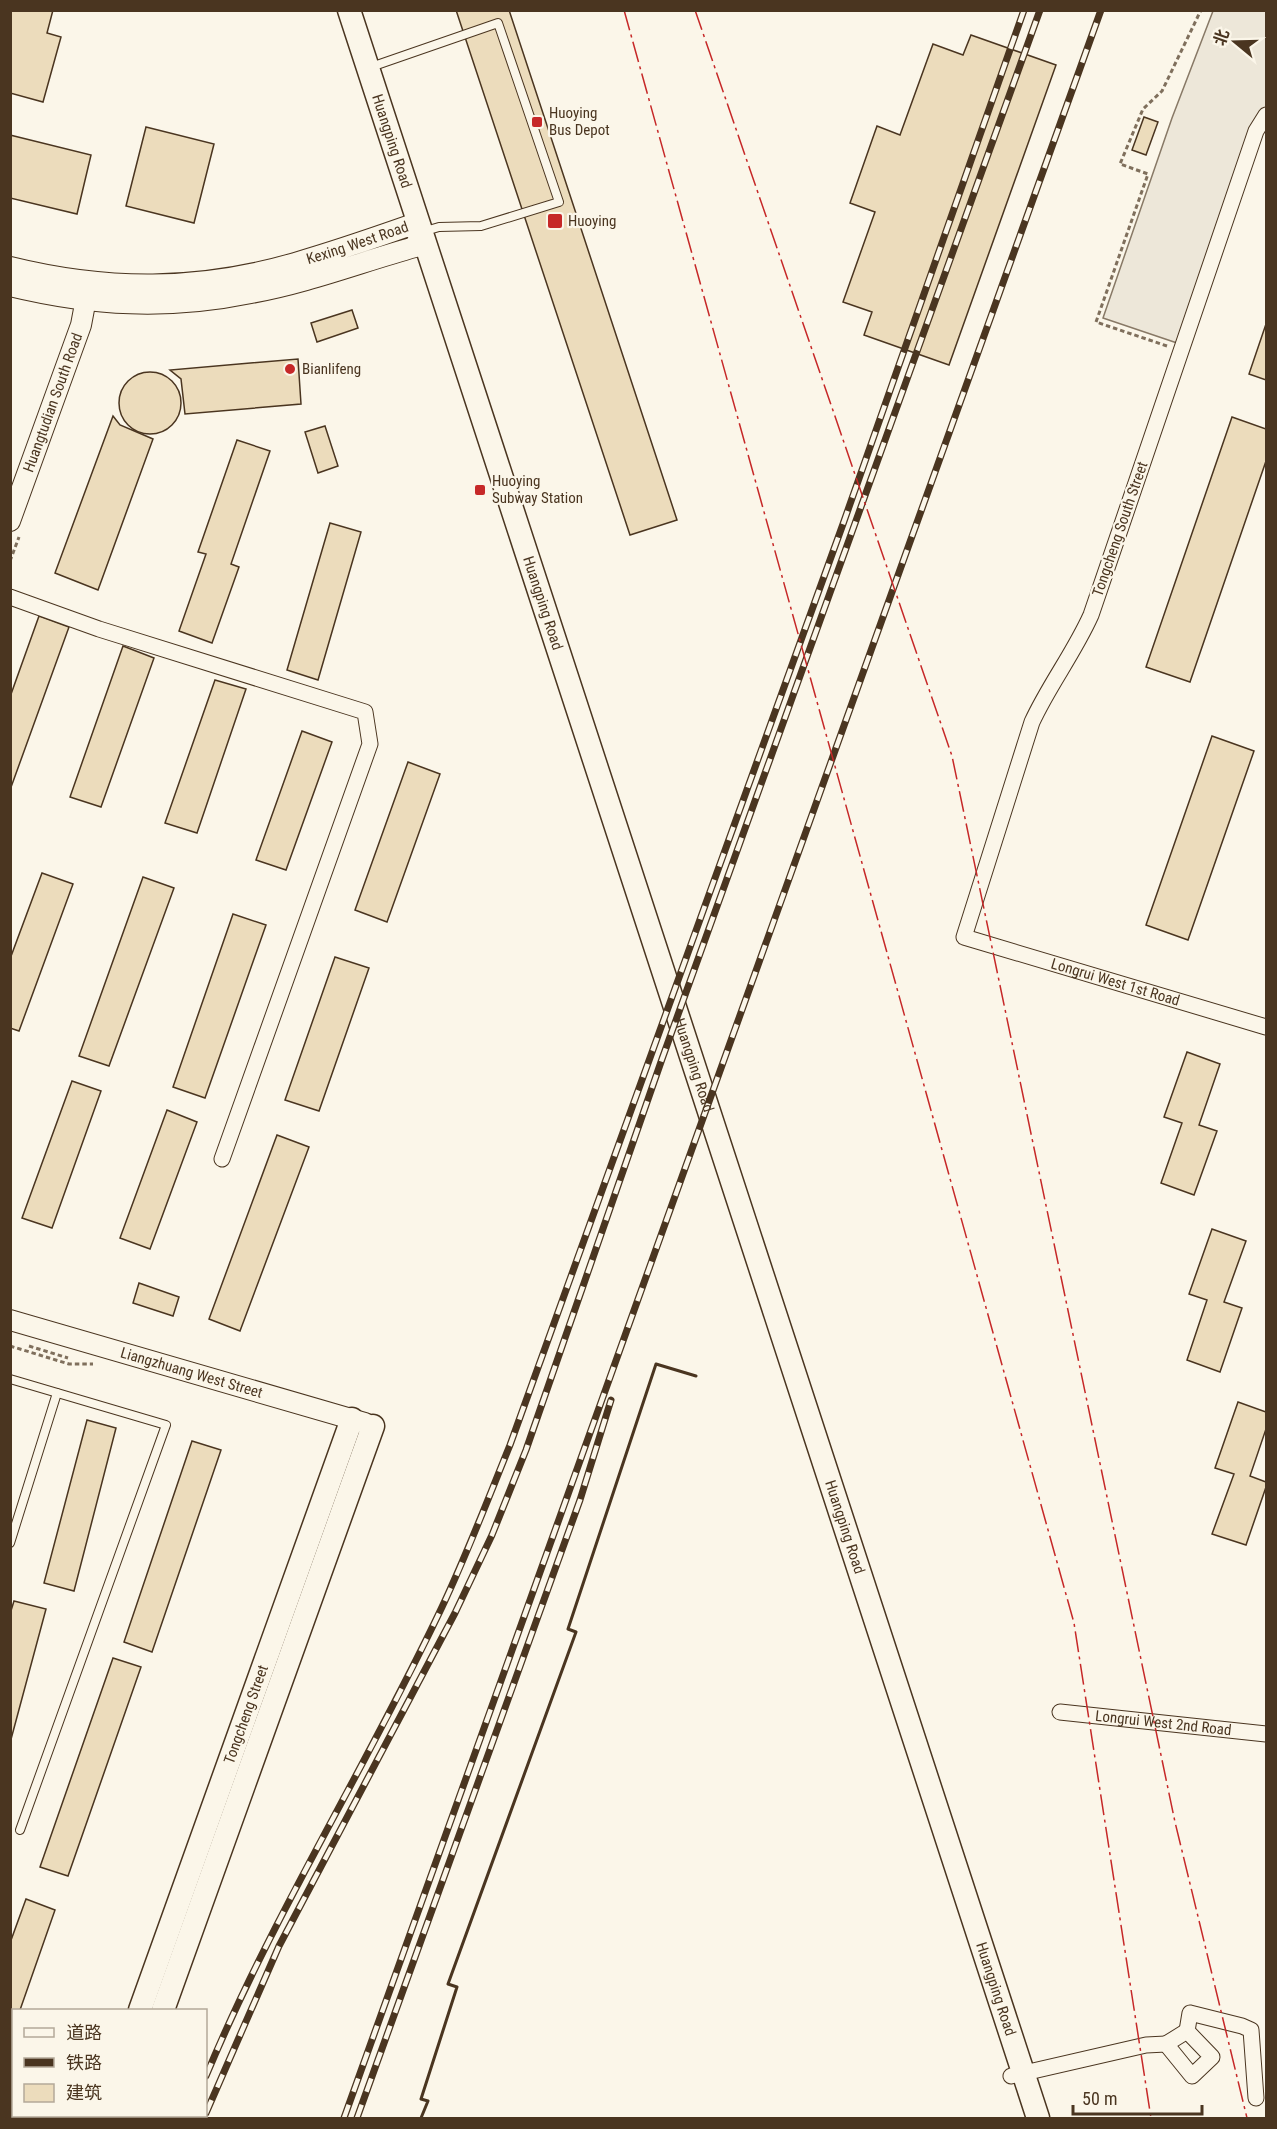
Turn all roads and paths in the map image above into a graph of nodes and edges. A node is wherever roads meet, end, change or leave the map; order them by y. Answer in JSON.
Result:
{"nodes":[{"id":1,"x":338,"y":10,"type":"edge"},
{"id":2,"x":349,"y":10,"type":"edge"},
{"id":3,"x":1201,"y":10,"type":"edge"},
{"id":4,"x":363,"y":70,"type":"junction"},
{"id":5,"x":1266,"y":115,"type":"edge"},
{"id":6,"x":415,"y":235,"type":"junction"},
{"id":7,"x":10,"y":267,"type":"edge"},
{"id":8,"x":10,"y":285,"type":"edge"},
{"id":9,"x":87,"y":291,"type":"junction"},
{"id":10,"x":1181,"y":350,"type":"junction"},
{"id":11,"x":10,"y":521,"type":"edge"},
{"id":12,"x":10,"y":597,"type":"edge"},
{"id":13,"x":964,"y":937,"type":"joint"},
{"id":14,"x":1266,"y":1027,"type":"edge"},
{"id":15,"x":222,"y":1159,"type":"dead end"},
{"id":16,"x":10,"y":1320,"type":"edge"},
{"id":17,"x":10,"y":1341,"type":"edge"},
{"id":18,"x":68,"y":1358,"type":"dead end"},
{"id":19,"x":10,"y":1380,"type":"edge"},
{"id":20,"x":57,"y":1393,"type":"junction"},
{"id":21,"x":362,"y":1422,"type":"junction"},
{"id":22,"x":10,"y":1543,"type":"edge"},
{"id":23,"x":1060,"y":1712,"type":"dead end"},
{"id":24,"x":1266,"y":1734,"type":"edge"},
{"id":25,"x":20,"y":1830,"type":"dead end"},
{"id":26,"x":140,"y":2009,"type":"edge"},
{"id":27,"x":163,"y":2009,"type":"edge"},
{"id":28,"x":1187,"y":2031,"type":"junction"},
{"id":29,"x":1166,"y":2044,"type":"junction"},
{"id":30,"x":1017,"y":2075,"type":"junction"},
{"id":31,"x":1256,"y":2098,"type":"dead end"},
{"id":32,"x":1025,"y":2118,"type":"edge"},
{"id":33,"x":1038,"y":2118,"type":"edge"}],
"edges":[{"from":1,"to":4,"type":"main road","name":"Huangping Road"},
{"from":2,"to":4,"type":"main road","name":"Huangping Road"},
{"from":3,"to":10,"type":"path"},
{"from":4,"to":6,"type":"main road","name":"Huangping Road"},
{"from":4,"to":6,"type":"lane"},
{"from":5,"to":10,"type":"street","name":"Tongcheng South Street"},
{"from":6,"to":9,"type":"street","name":"Kexing West Road"},
{"from":6,"to":30,"type":"main road","name":"Huangping Road"},
{"from":7,"to":9,"type":"street","name":"Kexing West Road"},
{"from":8,"to":9,"type":"street","name":"Kexing West Road"},
{"from":9,"to":11,"type":"street","name":"Huangtudian South Road"},
{"from":10,"to":13,"type":"street","name":"Tongcheng South Street"},
{"from":12,"to":15,"type":"street"},
{"from":13,"to":14,"type":"street","name":"Longrui West 1st Road"},
{"from":16,"to":21,"type":"street","name":"Liangzhuang West Street"},
{"from":17,"to":18,"type":"path"},
{"from":19,"to":20,"type":"lane"},
{"from":20,"to":22,"type":"lane"},
{"from":20,"to":25,"type":"lane"},
{"from":21,"to":26,"type":"main road","name":"Tongcheng Street"},
{"from":21,"to":27,"type":"main road","name":"Tongcheng Street"},
{"from":23,"to":24,"type":"street","name":"Longrui West 2nd Road"},
{"from":28,"to":29,"type":"street"},
{"from":28,"to":29,"type":"street"},
{"from":28,"to":31,"type":"street"},
{"from":29,"to":30,"type":"street"},
{"from":30,"to":32,"type":"main road","name":"Huangping Road"},
{"from":30,"to":33,"type":"main road","name":"Huangping Road"}]}
